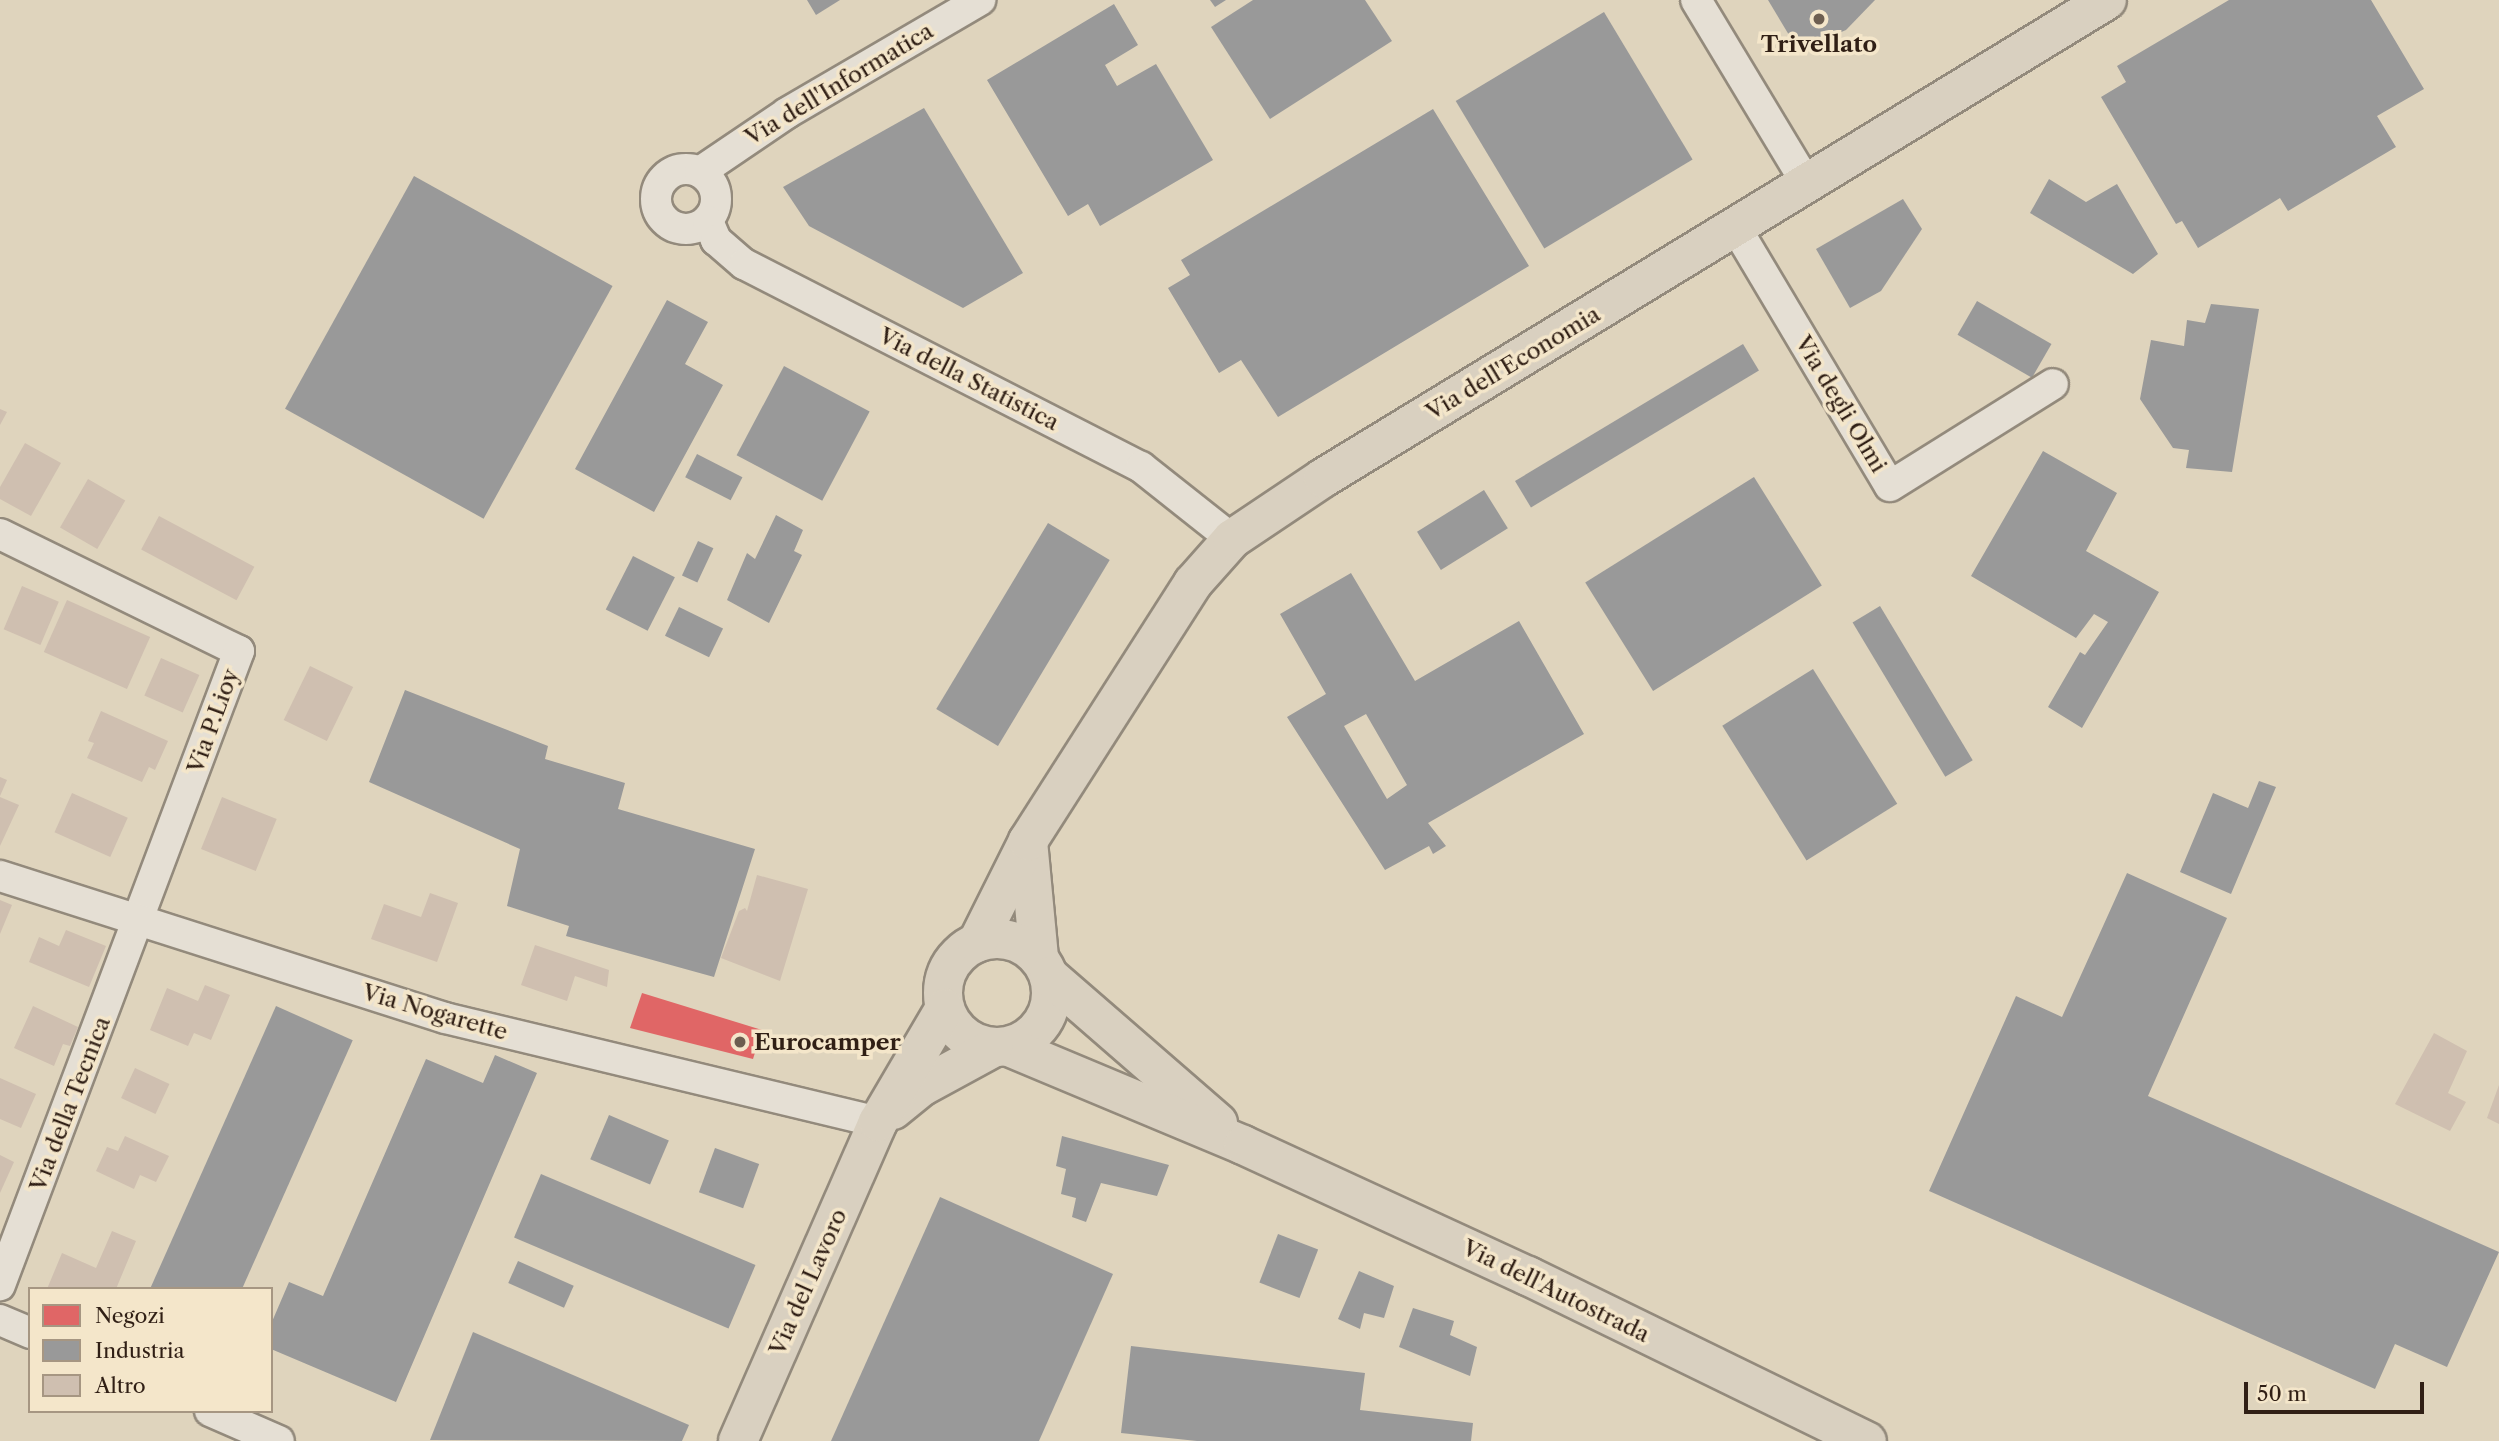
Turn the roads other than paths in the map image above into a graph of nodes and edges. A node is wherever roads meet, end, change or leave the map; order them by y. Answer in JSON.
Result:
{"nodes":[{"id":1,"x":980,"y":0,"type":"edge"},
{"id":2,"x":1696,"y":0,"type":"edge"},
{"id":3,"x":2107,"y":0,"type":"edge"},
{"id":4,"x":700,"y":172,"type":"junction"},
{"id":5,"x":1807,"y":184,"type":"junction"},
{"id":6,"x":708,"y":221,"type":"junction"},
{"id":7,"x":1736,"y":228,"type":"junction"},
{"id":8,"x":2053,"y":384,"type":"dead end"},
{"id":9,"x":0,"y":534,"type":"edge"},
{"id":10,"x":1232,"y":539,"type":"junction"},
{"id":11,"x":1028,"y":841,"type":"junction"},
{"id":12,"x":0,"y":876,"type":"edge"},
{"id":13,"x":139,"y":924,"type":"junction"},
{"id":14,"x":976,"y":943,"type":"junction"},
{"id":15,"x":1044,"y":967,"type":"junction"},
{"id":16,"x":945,"y":1008,"type":"junction"},
{"id":17,"x":1001,"y":1047,"type":"junction"},
{"id":18,"x":878,"y":1122,"type":"junction"},
{"id":19,"x":1243,"y":1146,"type":"junction"},
{"id":20,"x":0,"y":1285,"type":"edge"},
{"id":21,"x":0,"y":1320,"type":"edge"},
{"id":22,"x":28,"y":1332,"type":"edge"},
{"id":23,"x":216,"y":1413,"type":"edge"},
{"id":24,"x":279,"y":1441,"type":"edge"},
{"id":25,"x":738,"y":1441,"type":"edge"},
{"id":26,"x":1867,"y":1441,"type":"edge"}],
"edges":[{"from":1,"to":4,"type":"street","name":"Via dell'Informatica"},
{"from":2,"to":5,"type":"street"},
{"from":3,"to":5,"type":"main road","name":"Via dell'Economia"},
{"from":4,"to":6,"type":"street"},
{"from":4,"to":6,"type":"street"},
{"from":5,"to":7,"type":"main road","name":"Via dell'Economia"},
{"from":6,"to":10,"type":"street","name":"Via della Statistica"},
{"from":7,"to":8,"type":"street","name":"Via degli Olmi"},
{"from":7,"to":10,"type":"main road","name":"Via dell'Economia"},
{"from":9,"to":13,"type":"street","name":"Via P.Lioy"},
{"from":10,"to":11,"type":"main road","name":"Via dell'Economia"},
{"from":11,"to":14,"type":"main road","name":"Via dell'Economia"},
{"from":11,"to":15,"type":"main road"},
{"from":12,"to":13,"type":"street","name":"Via Nogarette"},
{"from":13,"to":18,"type":"street","name":"Via Nogarette"},
{"from":13,"to":20,"type":"street","name":"Via della Tecnica"},
{"from":14,"to":15,"type":"main road","name":"Via dell'Autostrada"},
{"from":14,"to":16,"type":"main road"},
{"from":15,"to":17,"type":"main road"},
{"from":15,"to":19,"type":"main road","name":"Via dell'Autostrada"},
{"from":16,"to":17,"type":"main road","name":"Via dell'Autostrada"},
{"from":16,"to":18,"type":"main road","name":"Via del Lavoro"},
{"from":17,"to":18,"type":"main road","name":"Via del Lavoro"},
{"from":17,"to":19,"type":"main road","name":"Via dell'Autostrada"},
{"from":18,"to":25,"type":"main road","name":"Via del Lavoro"},
{"from":19,"to":26,"type":"main road","name":"Via dell'Autostrada"},
{"from":21,"to":22,"type":"street"},
{"from":23,"to":24,"type":"street"}]}
